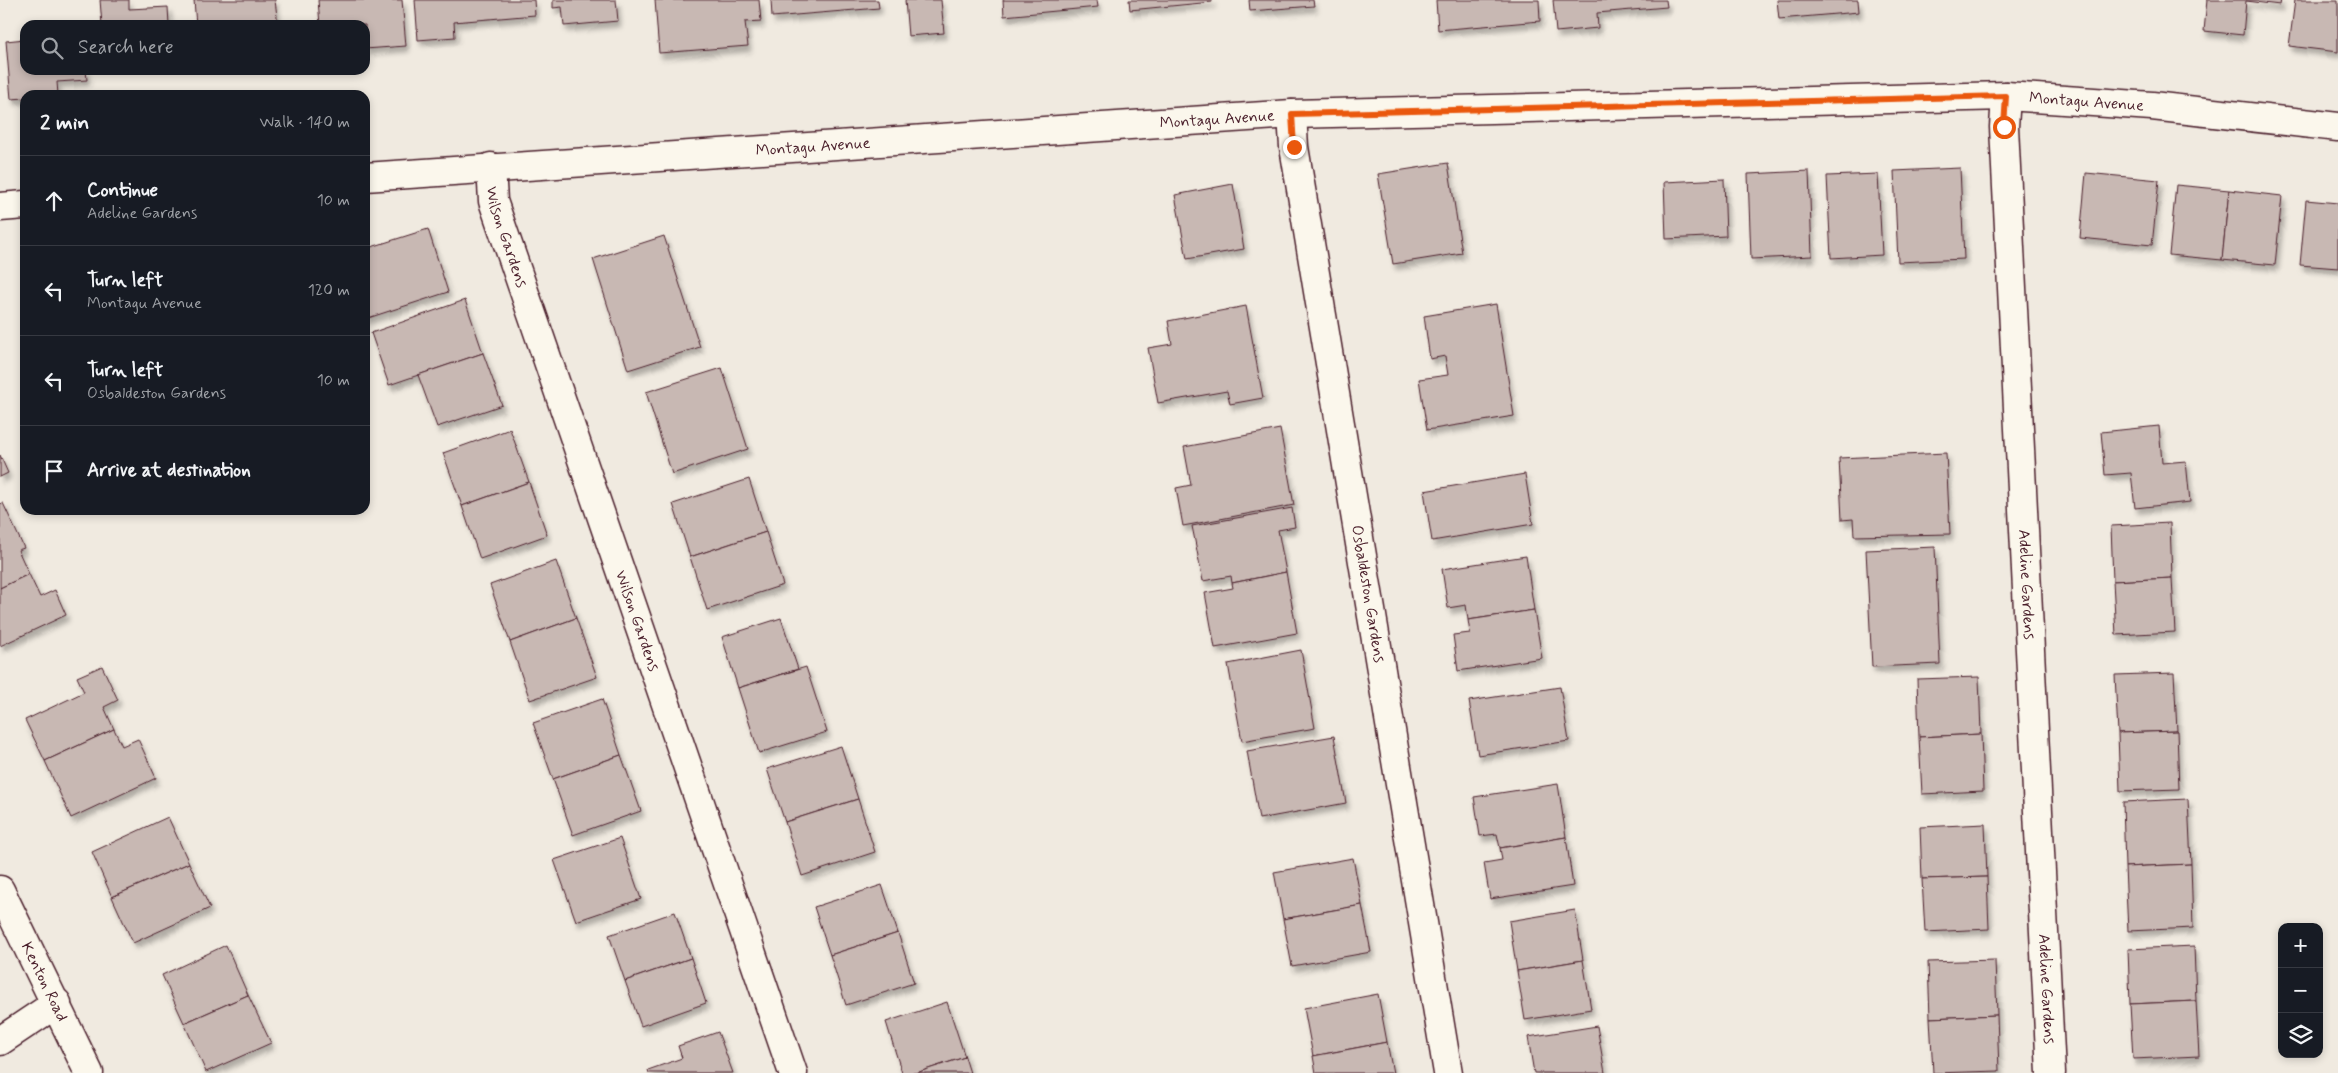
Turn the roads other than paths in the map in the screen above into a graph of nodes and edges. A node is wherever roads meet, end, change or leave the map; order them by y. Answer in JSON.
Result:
{"nodes":[{"id":1,"x":2006,"y":96,"type":"junction"},
{"id":2,"x":1292,"y":114,"type":"junction"},
{"id":3,"x":2338,"y":127,"type":"edge"},
{"id":4,"x":491,"y":167,"type":"junction"},
{"id":5,"x":370,"y":177,"type":"edge"},
{"id":6,"x":20,"y":205,"type":"edge"},
{"id":7,"x":0,"y":207,"type":"edge"},
{"id":8,"x":0,"y":890,"type":"edge"},
{"id":9,"x":57,"y":1003,"type":"junction"},
{"id":10,"x":0,"y":1041,"type":"edge"},
{"id":11,"x":89,"y":1073,"type":"edge"},
{"id":12,"x":793,"y":1073,"type":"edge"},
{"id":13,"x":1448,"y":1073,"type":"edge"},
{"id":14,"x":2051,"y":1073,"type":"edge"}],
"edges":[{"from":1,"to":2,"type":"street","name":"Montagu Avenue"},
{"from":1,"to":3,"type":"street","name":"Montagu Avenue"},
{"from":1,"to":14,"type":"street","name":"Adeline Gardens"},
{"from":2,"to":4,"type":"street","name":"Montagu Avenue"},
{"from":2,"to":13,"type":"street","name":"Osbaldeston Gardens"},
{"from":4,"to":5,"type":"street","name":"Montagu Avenue"},
{"from":4,"to":12,"type":"street","name":"Wilson Gardens"},
{"from":6,"to":7,"type":"street"},
{"from":8,"to":9,"type":"street","name":"Kenton Road"},
{"from":9,"to":10,"type":"street"},
{"from":9,"to":11,"type":"street","name":"Kenton Road"}]}
